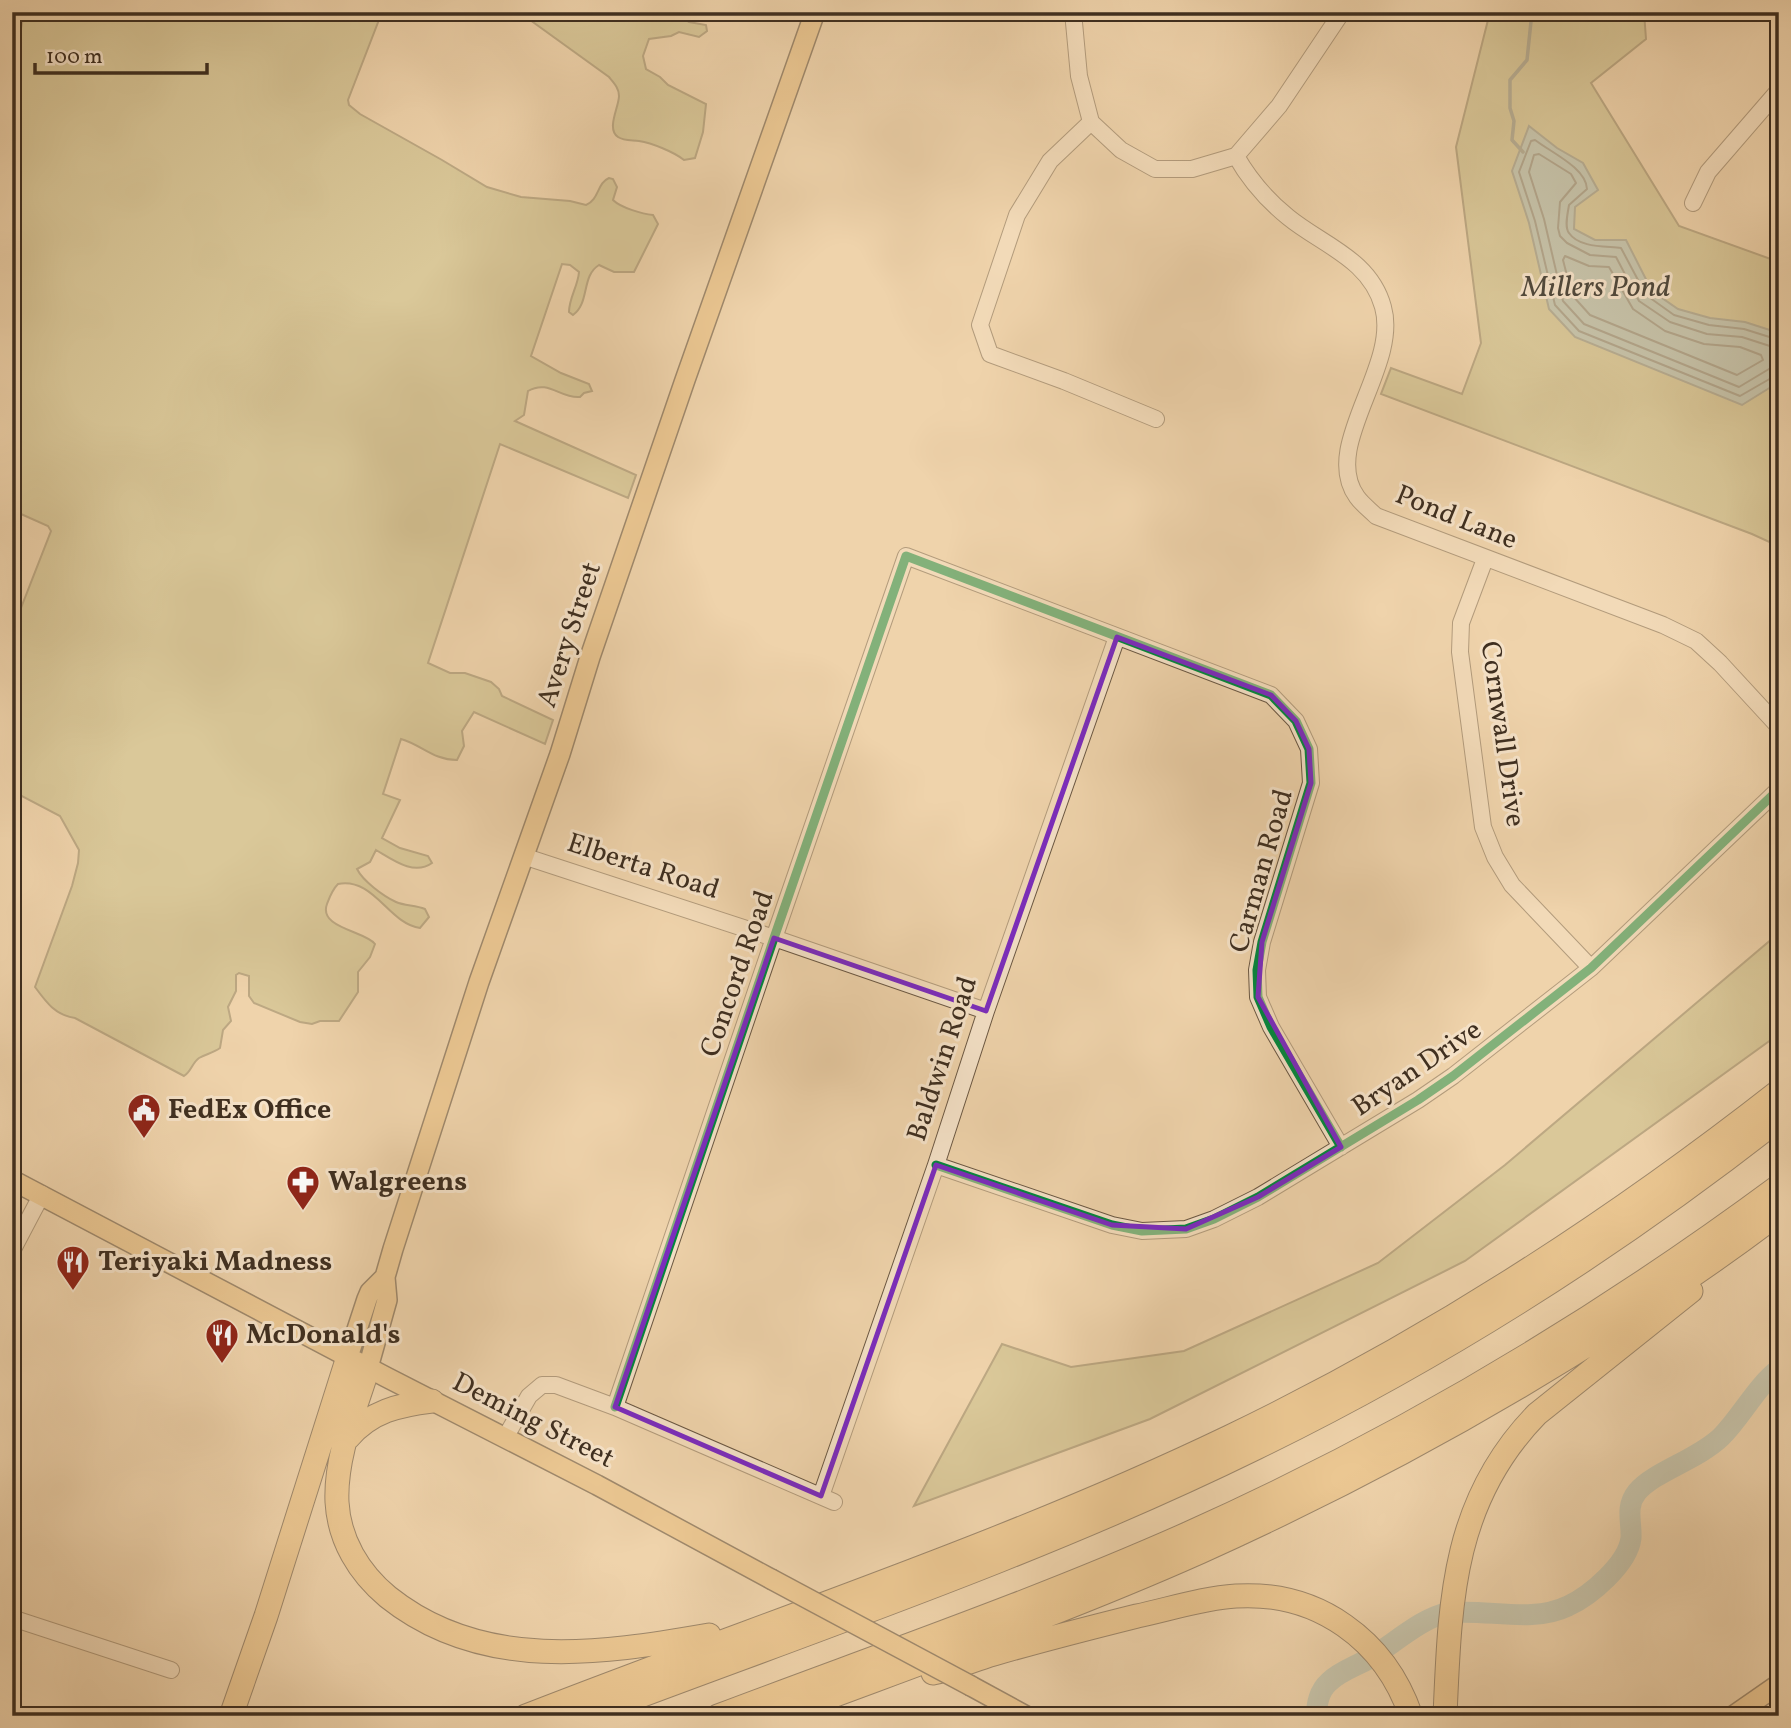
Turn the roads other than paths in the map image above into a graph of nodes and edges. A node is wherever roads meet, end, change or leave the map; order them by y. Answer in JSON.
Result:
{"nodes":[{"id":1,"x":815,"y":12,"type":"edge"},
{"id":2,"x":1073,"y":12,"type":"edge"},
{"id":3,"x":1342,"y":12,"type":"edge"},
{"id":4,"x":1779,"y":90,"type":"edge"},
{"id":5,"x":1091,"y":122,"type":"junction"},
{"id":6,"x":1236,"y":156,"type":"junction"},
{"id":7,"x":1693,"y":203,"type":"dead end"},
{"id":8,"x":1156,"y":419,"type":"dead end"},
{"id":9,"x":906,"y":556,"type":"joint"},
{"id":10,"x":1485,"y":559,"type":"junction"},
{"id":11,"x":1117,"y":637,"type":"junction"},
{"id":12,"x":1779,"y":727,"type":"edge"},
{"id":13,"x":1779,"y":789,"type":"edge"},
{"id":14,"x":523,"y":856,"type":"junction"},
{"id":15,"x":774,"y":937,"type":"junction"},
{"id":16,"x":1591,"y":968,"type":"junction"},
{"id":17,"x":986,"y":1011,"type":"junction"},
{"id":18,"x":1779,"y":1091,"type":"edge"},
{"id":19,"x":1779,"y":1119,"type":"edge"},
{"id":20,"x":1341,"y":1147,"type":"junction"},
{"id":21,"x":936,"y":1165,"type":"junction"},
{"id":22,"x":12,"y":1180,"type":"edge"},
{"id":23,"x":1779,"y":1186,"type":"edge"},
{"id":24,"x":42,"y":1194,"type":"junction"},
{"id":25,"x":1779,"y":1214,"type":"edge"},
{"id":26,"x":12,"y":1251,"type":"edge"},
{"id":27,"x":358,"y":1363,"type":"junction"},
{"id":28,"x":432,"y":1401,"type":"junction"},
{"id":29,"x":615,"y":1407,"type":"junction"},
{"id":30,"x":505,"y":1438,"type":"junction"},
{"id":31,"x":346,"y":1440,"type":"junction"},
{"id":32,"x":12,"y":1618,"type":"edge"},
{"id":33,"x":767,"y":1624,"type":"junction"},
{"id":34,"x":171,"y":1670,"type":"dead end"},
{"id":35,"x":1779,"y":1684,"type":"edge"},
{"id":36,"x":847,"y":1690,"type":"junction"},
{"id":37,"x":231,"y":1716,"type":"edge"},
{"id":38,"x":526,"y":1716,"type":"edge"},
{"id":39,"x":587,"y":1716,"type":"edge"},
{"id":40,"x":718,"y":1716,"type":"edge"},
{"id":41,"x":779,"y":1716,"type":"edge"},
{"id":42,"x":1026,"y":1716,"type":"edge"},
{"id":43,"x":1411,"y":1716,"type":"edge"},
{"id":44,"x":1444,"y":1716,"type":"edge"},
{"id":45,"x":1733,"y":1716,"type":"edge"}],
"edges":[{"from":1,"to":14,"type":"main road","name":"Avery Street"},
{"from":2,"to":5,"type":"street"},
{"from":3,"to":6,"type":"street"},
{"from":4,"to":7,"type":"street"},
{"from":5,"to":6,"type":"street"},
{"from":5,"to":8,"type":"street"},
{"from":6,"to":10,"type":"street","name":"Pond Lane"},
{"from":9,"to":11,"type":"street","name":"Carman Road"},
{"from":9,"to":15,"type":"street","name":"Concord Road"},
{"from":10,"to":12,"type":"street","name":"Pond Lane"},
{"from":10,"to":16,"type":"street","name":"Cornwall Drive"},
{"from":11,"to":17,"type":"street","name":"Baldwin Road"},
{"from":11,"to":20,"type":"street","name":"Carman Road"},
{"from":13,"to":16,"type":"street","name":"Bryan Drive"},
{"from":14,"to":15,"type":"street","name":"Elberta Road"},
{"from":14,"to":27,"type":"main road","name":"Avery Street"},
{"from":15,"to":17,"type":"street","name":"Elberta Road"},
{"from":15,"to":29,"type":"street","name":"Concord Road"},
{"from":16,"to":20,"type":"street","name":"Bryan Drive"},
{"from":17,"to":21,"type":"street","name":"Baldwin Road"},
{"from":18,"to":33,"type":"highway"},
{"from":19,"to":39,"type":"highway"},
{"from":20,"to":21,"type":"street","name":"Bryan Drive"},
{"from":21,"to":29,"type":"street","name":"Baldwin Road"},
{"from":22,"to":24,"type":"main road","name":"Deming Street"},
{"from":23,"to":40,"type":"highway"},
{"from":24,"to":26,"type":"street"},
{"from":24,"to":27,"type":"main road","name":"Deming Street"},
{"from":25,"to":36,"type":"highway"},
{"from":25,"to":44,"type":"highway"},
{"from":27,"to":28,"type":"main road","name":"Deming Street"},
{"from":27,"to":31,"type":"highway"},
{"from":27,"to":37,"type":"highway"},
{"from":28,"to":30,"type":"main road","name":"Deming Street"},
{"from":28,"to":31,"type":"highway"},
{"from":29,"to":30,"type":"street"},
{"from":30,"to":42,"type":"main road","name":"Deming Street","bridge":true},
{"from":31,"to":33,"type":"highway"},
{"from":32,"to":34,"type":"street"},
{"from":33,"to":38,"type":"highway"},
{"from":35,"to":45,"type":"main road"},
{"from":36,"to":41,"type":"highway"},
{"from":36,"to":43,"type":"highway"}]}
